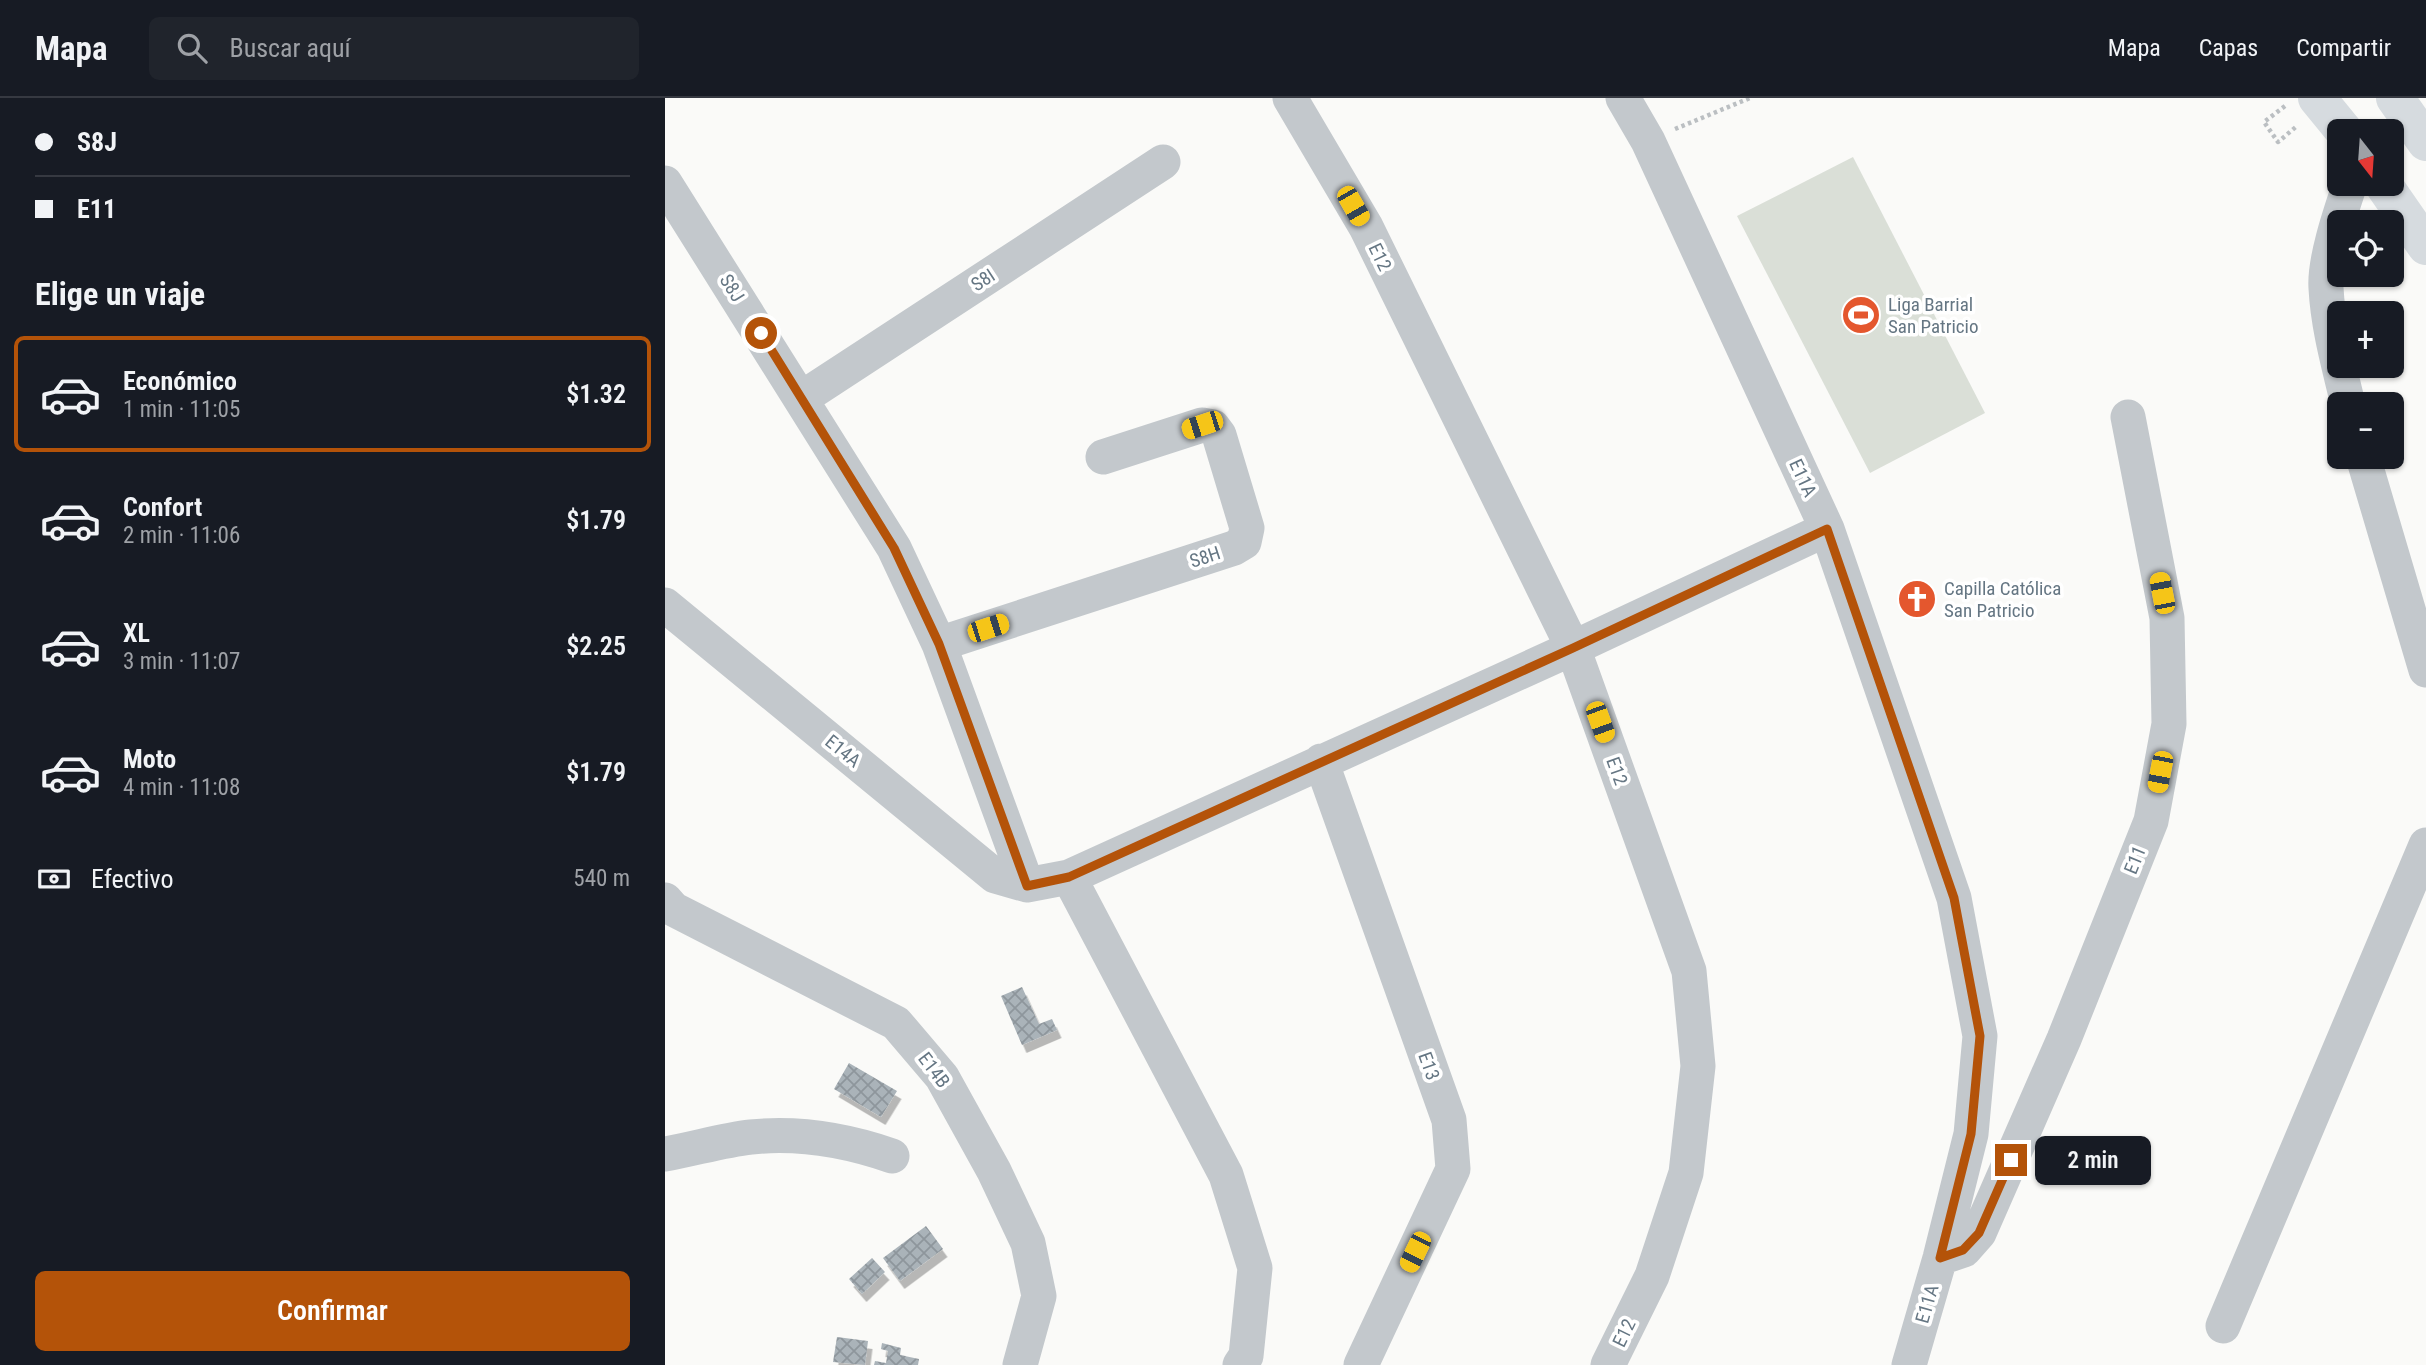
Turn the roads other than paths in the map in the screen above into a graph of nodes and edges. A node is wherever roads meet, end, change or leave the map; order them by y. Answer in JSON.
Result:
{"nodes":[{"id":1,"x":1290,"y":98,"type":"edge"},
{"id":2,"x":1623,"y":98,"type":"edge"},
{"id":3,"x":2317,"y":98,"type":"edge"},
{"id":4,"x":2396,"y":98,"type":"edge"},
{"id":5,"x":2334,"y":119,"type":"edge"},
{"id":6,"x":2426,"y":142,"type":"edge"},
{"id":7,"x":1164,"y":162,"type":"dead end"},
{"id":8,"x":665,"y":183,"type":"edge"},
{"id":9,"x":2346,"y":196,"type":"edge"},
{"id":10,"x":2391,"y":196,"type":"edge"},
{"id":11,"x":2426,"y":246,"type":"edge"},
{"id":12,"x":2345,"y":392,"type":"edge"},
{"id":13,"x":802,"y":398,"type":"junction"},
{"id":14,"x":2128,"y":416,"type":"dead end"},
{"id":15,"x":1103,"y":457,"type":"dead end"},
{"id":16,"x":2367,"y":469,"type":"edge"},
{"id":17,"x":1827,"y":529,"type":"junction"},
{"id":18,"x":665,"y":605,"type":"edge"},
{"id":19,"x":939,"y":644,"type":"junction"},
{"id":20,"x":1573,"y":648,"type":"junction"},
{"id":21,"x":2426,"y":670,"type":"edge"},
{"id":22,"x":1321,"y":761,"type":"junction"},
{"id":23,"x":2426,"y":845,"type":"edge"},
{"id":24,"x":1069,"y":877,"type":"junction"},
{"id":25,"x":1027,"y":886,"type":"junction"},
{"id":26,"x":665,"y":900,"type":"edge"},
{"id":27,"x":665,"y":1154,"type":"edge"},
{"id":28,"x":892,"y":1156,"type":"dead end"},
{"id":29,"x":1940,"y":1258,"type":"junction"},
{"id":30,"x":2223,"y":1326,"type":"dead end"},
{"id":31,"x":1020,"y":1365,"type":"edge"},
{"id":32,"x":1240,"y":1365,"type":"edge"},
{"id":33,"x":1361,"y":1365,"type":"edge"},
{"id":34,"x":1608,"y":1365,"type":"edge"},
{"id":35,"x":1909,"y":1365,"type":"edge"}],
"edges":[{"from":1,"to":20,"type":"street","name":"E12"},
{"from":2,"to":17,"type":"street","name":"E11A"},
{"from":3,"to":5,"type":"highway"},
{"from":4,"to":6,"type":"highway"},
{"from":7,"to":13,"type":"street","name":"S8I"},
{"from":8,"to":13,"type":"street","name":"S8J"},
{"from":9,"to":12,"type":"street"},
{"from":10,"to":11,"type":"highway"},
{"from":13,"to":19,"type":"street","name":"S8J"},
{"from":14,"to":29,"type":"street","name":"E11"},
{"from":15,"to":19,"type":"street","name":"S8H"},
{"from":16,"to":21,"type":"street"},
{"from":17,"to":20,"type":"street"},
{"from":17,"to":29,"type":"street","name":"E11A"},
{"from":18,"to":25,"type":"street","name":"E14A"},
{"from":19,"to":25,"type":"street","name":"S8J"},
{"from":20,"to":22,"type":"street"},
{"from":20,"to":34,"type":"street","name":"E12"},
{"from":22,"to":24,"type":"street"},
{"from":22,"to":33,"type":"street","name":"E13"},
{"from":23,"to":30,"type":"street"},
{"from":24,"to":25,"type":"street"},
{"from":24,"to":32,"type":"street"},
{"from":26,"to":31,"type":"street","name":"E14B"},
{"from":27,"to":28,"type":"street"},
{"from":29,"to":35,"type":"street","name":"E11A"}]}
